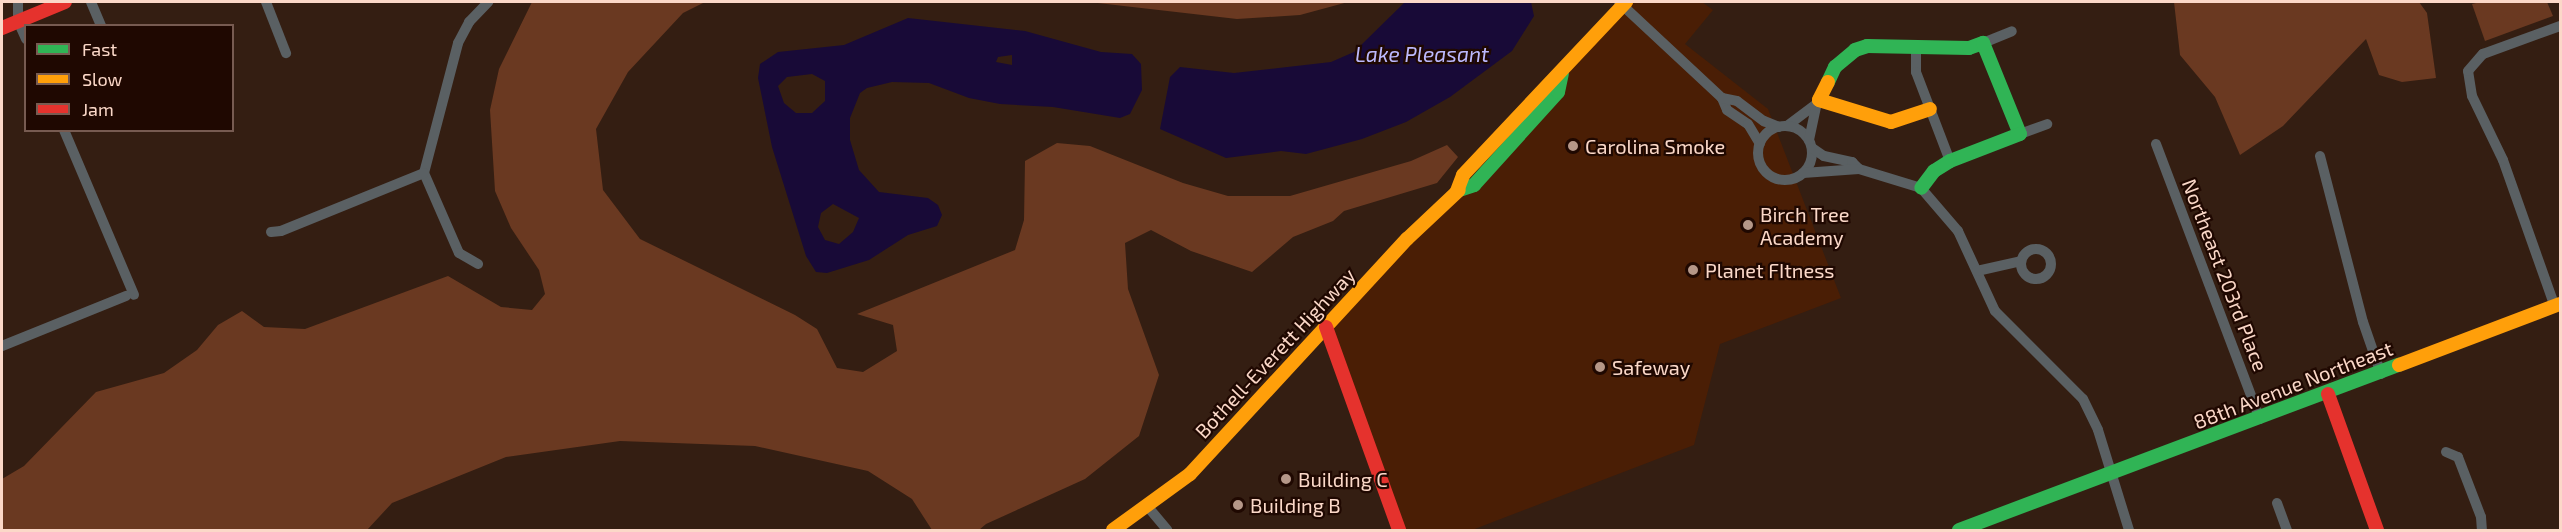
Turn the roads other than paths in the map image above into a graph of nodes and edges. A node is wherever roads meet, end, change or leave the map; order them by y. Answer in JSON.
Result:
{"nodes":[{"id":1,"x":18,"y":2,"type":"edge"},
{"id":2,"x":65,"y":2,"type":"edge"},
{"id":3,"x":91,"y":2,"type":"edge"},
{"id":4,"x":266,"y":2,"type":"edge"},
{"id":5,"x":488,"y":2,"type":"edge"},
{"id":6,"x":1622,"y":3,"type":"edge"},
{"id":7,"x":18,"y":21,"type":"junction"},
{"id":8,"x":100,"y":24,"type":"edge"},
{"id":9,"x":2560,"y":26,"type":"edge"},
{"id":10,"x":2,"y":28,"type":"edge"},
{"id":11,"x":2012,"y":31,"type":"dead end"},
{"id":12,"x":24,"y":34,"type":"edge"},
{"id":13,"x":1983,"y":43,"type":"junction"},
{"id":14,"x":1916,"y":47,"type":"junction"},
{"id":15,"x":286,"y":53,"type":"dead end"},
{"id":16,"x":1722,"y":98,"type":"junction"},
{"id":17,"x":1818,"y":101,"type":"junction"},
{"id":18,"x":1930,"y":109,"type":"junction"},
{"id":19,"x":2047,"y":124,"type":"dead end"},
{"id":20,"x":1783,"y":126,"type":"junction"},
{"id":21,"x":65,"y":132,"type":"edge"},
{"id":22,"x":2020,"y":134,"type":"junction"},
{"id":23,"x":1760,"y":144,"type":"junction"},
{"id":24,"x":1810,"y":144,"type":"junction"},
{"id":25,"x":2156,"y":144,"type":"dead end"},
{"id":26,"x":2320,"y":156,"type":"dead end"},
{"id":27,"x":1950,"y":161,"type":"junction"},
{"id":28,"x":1859,"y":169,"type":"junction"},
{"id":29,"x":1803,"y":172,"type":"junction"},
{"id":30,"x":424,"y":173,"type":"junction"},
{"id":31,"x":1921,"y":188,"type":"junction"},
{"id":32,"x":270,"y":232,"type":"dead end"},
{"id":33,"x":2021,"y":261,"type":"dead end"},
{"id":34,"x":478,"y":264,"type":"dead end"},
{"id":35,"x":1977,"y":271,"type":"junction"},
{"id":36,"x":2558,"y":306,"type":"edge"},
{"id":37,"x":1326,"y":327,"type":"junction"},
{"id":38,"x":2,"y":346,"type":"edge"},
{"id":39,"x":2380,"y":374,"type":"junction"},
{"id":40,"x":2328,"y":394,"type":"junction"},
{"id":41,"x":2260,"y":419,"type":"junction"},
{"id":42,"x":2445,"y":452,"type":"dead end"},
{"id":43,"x":2112,"y":475,"type":"junction"},
{"id":44,"x":2277,"y":503,"type":"dead end"},
{"id":45,"x":1148,"y":507,"type":"junction"},
{"id":46,"x":1113,"y":531,"type":"edge"},
{"id":47,"x":1167,"y":531,"type":"edge"},
{"id":48,"x":1399,"y":531,"type":"edge"},
{"id":49,"x":1959,"y":531,"type":"edge"},
{"id":50,"x":2128,"y":531,"type":"edge"},
{"id":51,"x":2287,"y":531,"type":"edge"},
{"id":52,"x":2377,"y":531,"type":"edge"},
{"id":53,"x":2482,"y":531,"type":"edge"}],
"edges":[{"from":1,"to":7,"type":"street"},
{"from":2,"to":7,"type":"street"},
{"from":3,"to":8,"type":"street"},
{"from":4,"to":15,"type":"street"},
{"from":5,"to":30,"type":"street"},
{"from":6,"to":16,"type":"street"},
{"from":6,"to":37,"type":"street","name":"Bothell-Everett Highway"},
{"from":7,"to":10,"type":"street"},
{"from":7,"to":12,"type":"street"},
{"from":9,"to":36,"type":"street"},
{"from":11,"to":13,"type":"street"},
{"from":13,"to":14,"type":"street"},
{"from":13,"to":22,"type":"street"},
{"from":14,"to":17,"type":"street"},
{"from":14,"to":18,"type":"street"},
{"from":16,"to":20,"type":"street"},
{"from":16,"to":23,"type":"street"},
{"from":17,"to":18,"type":"street"},
{"from":17,"to":20,"type":"street"},
{"from":17,"to":24,"type":"street"},
{"from":18,"to":27,"type":"street"},
{"from":19,"to":22,"type":"street"},
{"from":20,"to":23,"type":"street"},
{"from":20,"to":24,"type":"street"},
{"from":21,"to":38,"type":"street"},
{"from":22,"to":27,"type":"street"},
{"from":23,"to":29,"type":"street"},
{"from":24,"to":28,"type":"street"},
{"from":24,"to":29,"type":"street"},
{"from":25,"to":41,"type":"street","name":"Northeast 203rd Place"},
{"from":26,"to":39,"type":"street"},
{"from":27,"to":31,"type":"street"},
{"from":28,"to":29,"type":"street"},
{"from":28,"to":31,"type":"street"},
{"from":30,"to":32,"type":"street"},
{"from":30,"to":34,"type":"street"},
{"from":31,"to":35,"type":"street"},
{"from":33,"to":35,"type":"street"},
{"from":35,"to":43,"type":"street"},
{"from":36,"to":39,"type":"street","name":"88th Avenue Northeast"},
{"from":37,"to":45,"type":"street","name":"Bothell-Everett Highway"},
{"from":37,"to":48,"type":"street"},
{"from":39,"to":40,"type":"street","name":"88th Avenue Northeast"},
{"from":40,"to":41,"type":"street","name":"88th Avenue Northeast"},
{"from":40,"to":52,"type":"street"},
{"from":41,"to":43,"type":"street","name":"88th Avenue Northeast"},
{"from":42,"to":53,"type":"street"},
{"from":43,"to":49,"type":"street","name":"88th Avenue Northeast"},
{"from":43,"to":50,"type":"street"},
{"from":44,"to":51,"type":"street"},
{"from":45,"to":46,"type":"street","name":"Bothell-Everett Highway"},
{"from":45,"to":47,"type":"street"}]}
